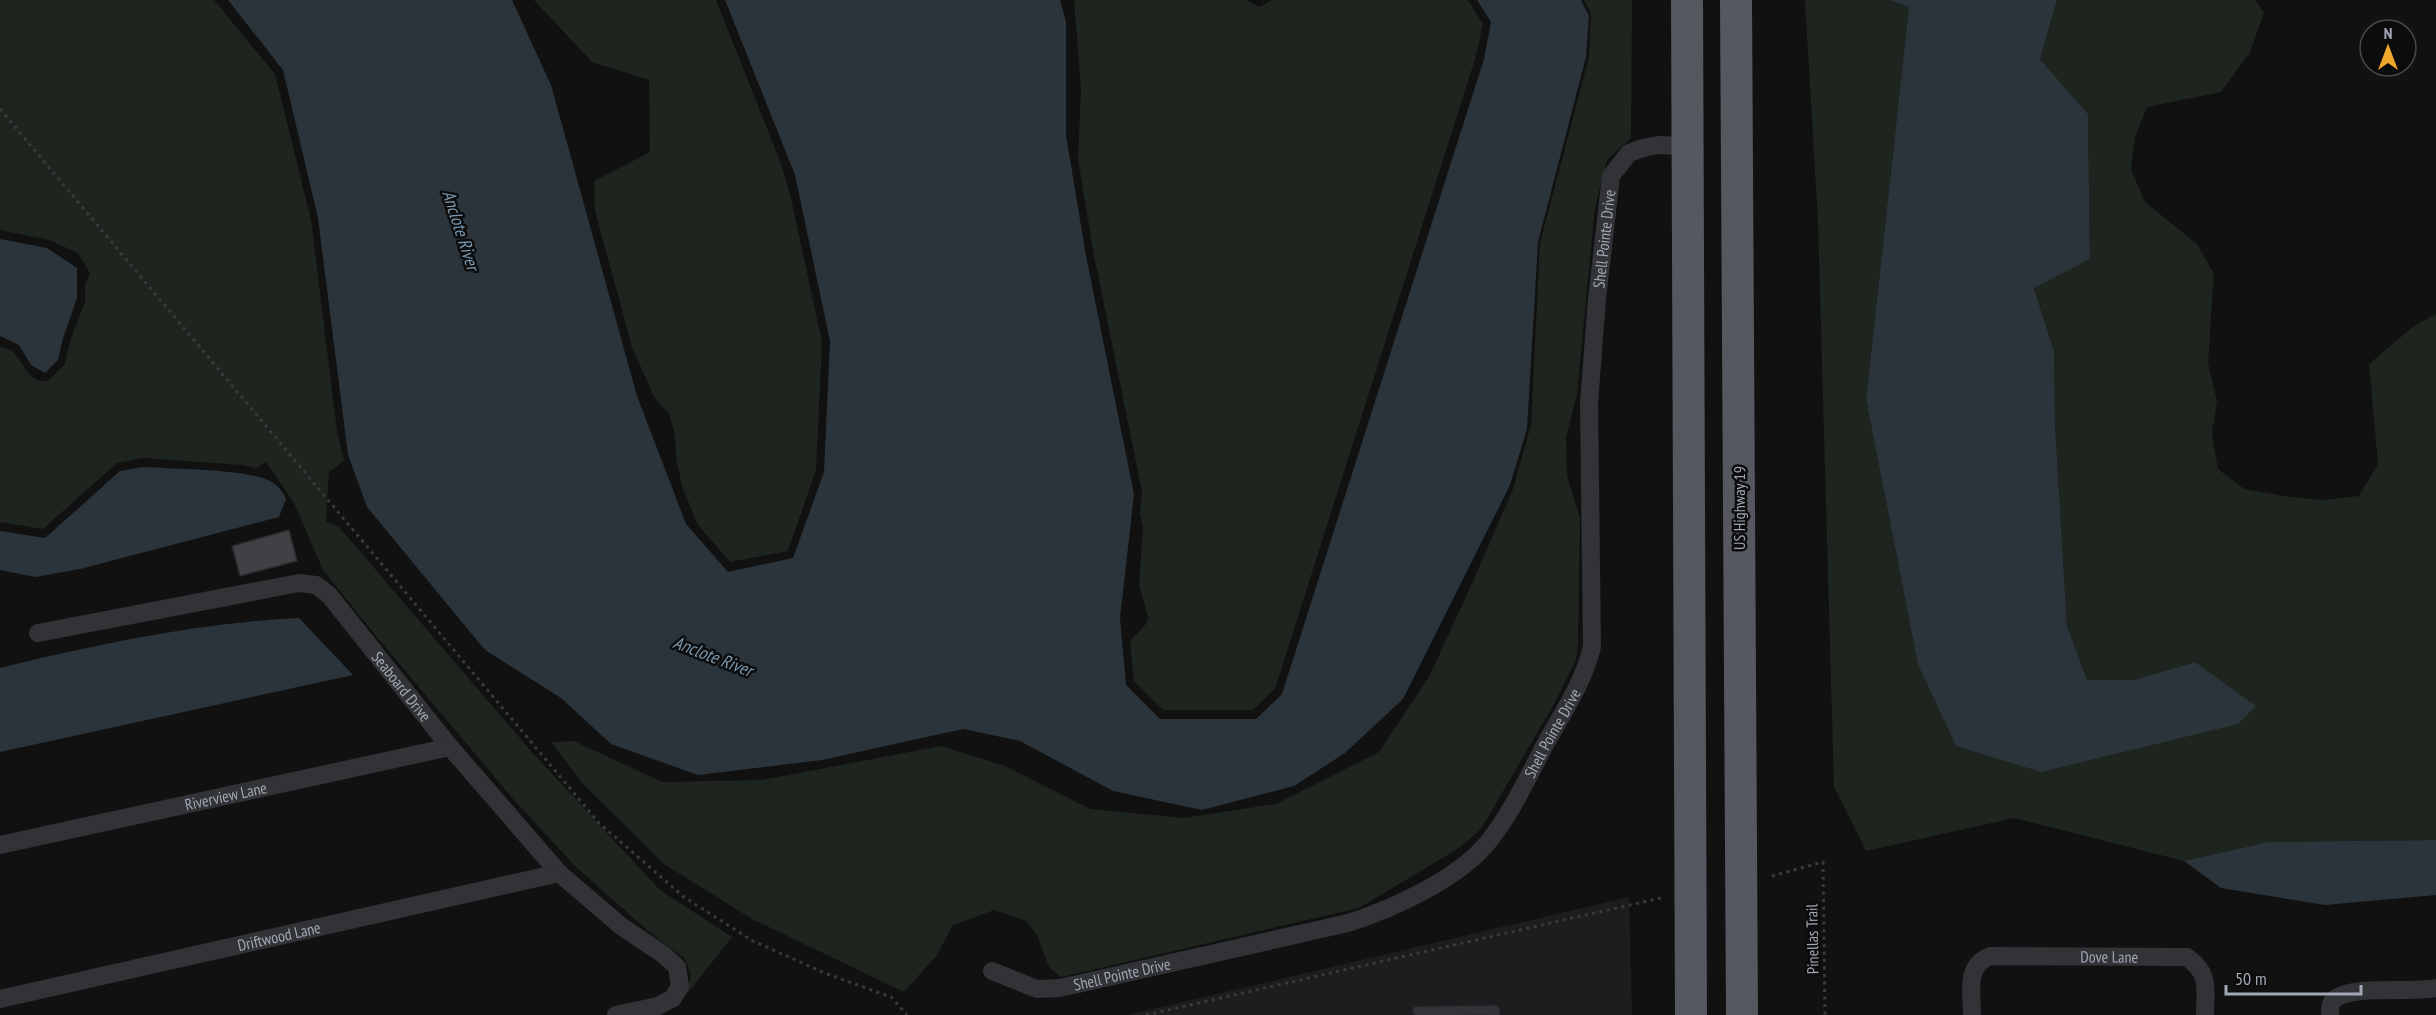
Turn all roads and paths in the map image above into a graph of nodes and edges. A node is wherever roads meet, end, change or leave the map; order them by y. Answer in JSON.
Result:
{"nodes":[{"id":1,"x":1687,"y":0,"type":"edge"},
{"id":2,"x":1736,"y":0,"type":"edge"},
{"id":3,"x":0,"y":109,"type":"edge"},
{"id":4,"x":1688,"y":146,"type":"junction"},
{"id":5,"x":38,"y":633,"type":"dead end"},
{"id":6,"x":450,"y":747,"type":"junction"},
{"id":7,"x":0,"y":844,"type":"edge"},
{"id":8,"x":559,"y":873,"type":"junction"},
{"id":9,"x":1772,"y":876,"type":"dead end"},
{"id":10,"x":1665,"y":897,"type":"dead end"},
{"id":11,"x":992,"y":971,"type":"dead end"},
{"id":12,"x":2436,"y":988,"type":"edge"},
{"id":13,"x":0,"y":999,"type":"edge"},
{"id":14,"x":2331,"y":1008,"type":"edge"},
{"id":15,"x":1417,"y":1011,"type":"dead end"},
{"id":16,"x":616,"y":1015,"type":"edge"},
{"id":17,"x":907,"y":1015,"type":"edge"},
{"id":18,"x":1146,"y":1015,"type":"edge"},
{"id":19,"x":1495,"y":1015,"type":"edge"},
{"id":20,"x":1691,"y":1015,"type":"edge"},
{"id":21,"x":1742,"y":1015,"type":"edge"},
{"id":22,"x":1825,"y":1015,"type":"edge"},
{"id":23,"x":1972,"y":1015,"type":"edge"},
{"id":24,"x":2205,"y":1015,"type":"edge"}],
"edges":[{"from":1,"to":4,"type":"highway"},
{"from":2,"to":21,"type":"highway","name":"US Highway 19"},
{"from":3,"to":17,"type":"path"},
{"from":4,"to":11,"type":"street","name":"Shell Pointe Drive"},
{"from":4,"to":20,"type":"highway"},
{"from":5,"to":6,"type":"street","name":"Seaboard Drive"},
{"from":6,"to":7,"type":"street","name":"Riverview Lane"},
{"from":6,"to":8,"type":"street","name":"Seaboard Drive"},
{"from":8,"to":13,"type":"street","name":"Driftwood Lane"},
{"from":8,"to":16,"type":"street","name":"Seaboard Drive"},
{"from":9,"to":22,"type":"path","name":"Pinellas Trail"},
{"from":10,"to":18,"type":"path"},
{"from":12,"to":14,"type":"street"},
{"from":15,"to":19,"type":"lane"},
{"from":23,"to":24,"type":"street","name":"Dove Lane"}]}
